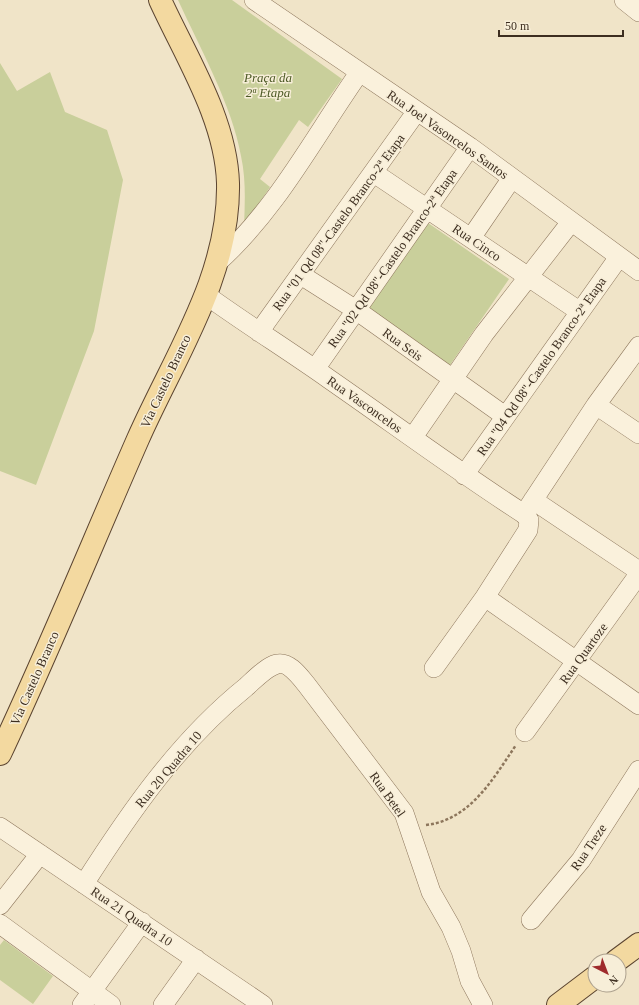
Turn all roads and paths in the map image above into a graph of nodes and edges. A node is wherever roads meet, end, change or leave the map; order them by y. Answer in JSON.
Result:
{"nodes":[{"id":1,"x":160,"y":0,"type":"edge"},
{"id":2,"x":254,"y":0,"type":"edge"},
{"id":3,"x":624,"y":0,"type":"edge"},
{"id":4,"x":639,"y":12,"type":"edge"},
{"id":5,"x":359,"y":73,"type":"junction"},
{"id":6,"x":417,"y":111,"type":"junction"},
{"id":7,"x":470,"y":147,"type":"junction"},
{"id":8,"x":374,"y":173,"type":"junction"},
{"id":9,"x":512,"y":178,"type":"junction"},
{"id":10,"x":426,"y":208,"type":"junction"},
{"id":11,"x":571,"y":222,"type":"junction"},
{"id":12,"x":471,"y":238,"type":"junction"},
{"id":13,"x":619,"y":256,"type":"junction"},
{"id":14,"x":218,"y":262,"type":"junction"},
{"id":15,"x":639,"y":271,"type":"edge"},
{"id":16,"x":301,"y":275,"type":"junction"},
{"id":17,"x":529,"y":276,"type":"junction"},
{"id":18,"x":206,"y":295,"type":"junction"},
{"id":19,"x":356,"y":310,"type":"junction"},
{"id":20,"x":579,"y":311,"type":"junction"},
{"id":21,"x":259,"y":332,"type":"junction"},
{"id":22,"x":639,"y":346,"type":"edge"},
{"id":23,"x":315,"y":369,"type":"junction"},
{"id":24,"x":452,"y":380,"type":"junction"},
{"id":25,"x":596,"y":405,"type":"junction"},
{"id":26,"x":505,"y":416,"type":"junction"},
{"id":27,"x":639,"y":434,"type":"edge"},
{"id":28,"x":413,"y":437,"type":"junction"},
{"id":29,"x":464,"y":475,"type":"junction"},
{"id":30,"x":528,"y":507,"type":"junction"},
{"id":31,"x":639,"y":571,"type":"edge"},
{"id":32,"x":639,"y":574,"type":"edge"},
{"id":33,"x":485,"y":597,"type":"junction"},
{"id":34,"x":577,"y":662,"type":"junction"},
{"id":35,"x":268,"y":668,"type":"joint"},
{"id":36,"x":434,"y":668,"type":"dead end"},
{"id":37,"x":639,"y":705,"type":"edge"},
{"id":38,"x":525,"y":732,"type":"joint"},
{"id":39,"x":0,"y":754,"type":"edge"},
{"id":40,"x":639,"y":770,"type":"edge"},
{"id":41,"x":409,"y":827,"type":"junction"},
{"id":42,"x":0,"y":828,"type":"edge"},
{"id":43,"x":40,"y":854,"type":"junction"},
{"id":44,"x":84,"y":884,"type":"junction"},
{"id":45,"x":0,"y":905,"type":"edge"},
{"id":46,"x":531,"y":920,"type":"dead end"},
{"id":47,"x":142,"y":922,"type":"junction"},
{"id":48,"x":0,"y":924,"type":"edge"},
{"id":49,"x":639,"y":944,"type":"edge"},
{"id":50,"x":627,"y":953,"type":"edge"},
{"id":51,"x":639,"y":958,"type":"edge"},
{"id":52,"x":196,"y":959,"type":"junction"},
{"id":53,"x":627,"y":962,"type":"edge"},
{"id":54,"x":587,"y":983,"type":"edge"},
{"id":55,"x":87,"y":998,"type":"edge"},
{"id":56,"x":111,"y":1005,"type":"edge"},
{"id":57,"x":163,"y":1005,"type":"edge"},
{"id":58,"x":263,"y":1005,"type":"edge"},
{"id":59,"x":483,"y":1005,"type":"edge"},
{"id":60,"x":558,"y":1005,"type":"edge"}],
"edges":[{"from":1,"to":14,"type":"main road","name":"Via Castelo Branco"},
{"from":2,"to":5,"type":"street","name":"Rua Joel Vasoncelos Santos"},
{"from":3,"to":4,"type":"street"},
{"from":5,"to":6,"type":"street","name":"Rua Joel Vasoncelos Santos"},
{"from":5,"to":14,"type":"street"},
{"from":6,"to":7,"type":"street","name":"Rua Joel Vasoncelos Santos"},
{"from":6,"to":8,"type":"street","name":"Rua \"01 Qd 08\"-Castelo Branco-2ª Etapa"},
{"from":7,"to":9,"type":"street","name":"Rua Joel Vasoncelos Santos"},
{"from":7,"to":10,"type":"street","name":"Rua \"02 Qd 08\"-Castelo Branco-2ª Etapa"},
{"from":8,"to":10,"type":"street","name":"Rua Cinco"},
{"from":8,"to":16,"type":"street","name":"Rua \"01 Qd 08\"-Castelo Branco-2ª Etapa"},
{"from":9,"to":11,"type":"street","name":"Rua Joel Vasoncelos Santos"},
{"from":9,"to":12,"type":"street"},
{"from":10,"to":12,"type":"street","name":"Rua Cinco"},
{"from":10,"to":19,"type":"street","name":"Rua \"02 Qd 08\"-Castelo Branco-2ª Etapa"},
{"from":11,"to":13,"type":"street","name":"Rua Joel Vasoncelos Santos"},
{"from":11,"to":17,"type":"street"},
{"from":12,"to":17,"type":"street","name":"Rua Cinco"},
{"from":13,"to":15,"type":"street","name":"Rua Joel Vasoncelos Santos"},
{"from":13,"to":20,"type":"street","name":"Rua \"04 Qd 08\"-Castelo Branco-2ª Etapa"},
{"from":14,"to":18,"type":"main road","name":"Via Castelo Branco"},
{"from":16,"to":19,"type":"street","name":"Rua Seis"},
{"from":16,"to":21,"type":"street","name":"Rua \"01 Qd 08\"-Castelo Branco-2ª Etapa"},
{"from":17,"to":20,"type":"street","name":"Rua Cinco"},
{"from":17,"to":24,"type":"street"},
{"from":18,"to":21,"type":"street","name":"Rua Vasconcelos"},
{"from":18,"to":39,"type":"main road","name":"Via Castelo Branco"},
{"from":19,"to":23,"type":"street","name":"Rua \"02 Qd 08\"-Castelo Branco-2ª Etapa"},
{"from":19,"to":24,"type":"street","name":"Rua Seis"},
{"from":20,"to":26,"type":"street","name":"Rua \"04 Qd 08\"-Castelo Branco-2ª Etapa"},
{"from":21,"to":23,"type":"street","name":"Rua Vasconcelos"},
{"from":22,"to":25,"type":"street"},
{"from":23,"to":28,"type":"street","name":"Rua Vasconcelos"},
{"from":24,"to":26,"type":"street","name":"Rua Seis"},
{"from":24,"to":28,"type":"street"},
{"from":25,"to":27,"type":"street"},
{"from":25,"to":30,"type":"street"},
{"from":26,"to":29,"type":"street","name":"Rua \"04 Qd 08\"-Castelo Branco-2ª Etapa"},
{"from":28,"to":29,"type":"street","name":"Rua Vasconcelos"},
{"from":29,"to":30,"type":"street","name":"Rua Vasconcelos"},
{"from":30,"to":31,"type":"street","name":"Rua Vasconcelos"},
{"from":30,"to":33,"type":"street"},
{"from":32,"to":34,"type":"street","name":"Rua Quartoze"},
{"from":33,"to":34,"type":"street"},
{"from":33,"to":36,"type":"street"},
{"from":34,"to":37,"type":"street"},
{"from":34,"to":38,"type":"street","name":"Rua Quartoze"},
{"from":35,"to":41,"type":"street","name":"Rua Betel"},
{"from":35,"to":44,"type":"street","name":"Rua 20 Quadra 10"},
{"from":38,"to":41,"type":"path"},
{"from":40,"to":46,"type":"street","name":"Rua Treze"},
{"from":41,"to":59,"type":"street","name":"Rua Betel"},
{"from":42,"to":43,"type":"street","name":"Rua 21 Quadra 10"},
{"from":43,"to":44,"type":"street","name":"Rua 21 Quadra 10"},
{"from":43,"to":45,"type":"street"},
{"from":44,"to":47,"type":"street","name":"Rua 21 Quadra 10"},
{"from":47,"to":52,"type":"street","name":"Rua 21 Quadra 10"},
{"from":47,"to":55,"type":"street"},
{"from":48,"to":55,"type":"street"},
{"from":49,"to":50,"type":"main road"},
{"from":51,"to":53,"type":"main road"},
{"from":52,"to":57,"type":"street"},
{"from":52,"to":58,"type":"street","name":"Rua 21 Quadra 10"},
{"from":54,"to":60,"type":"main road"},
{"from":55,"to":56,"type":"street"}]}
